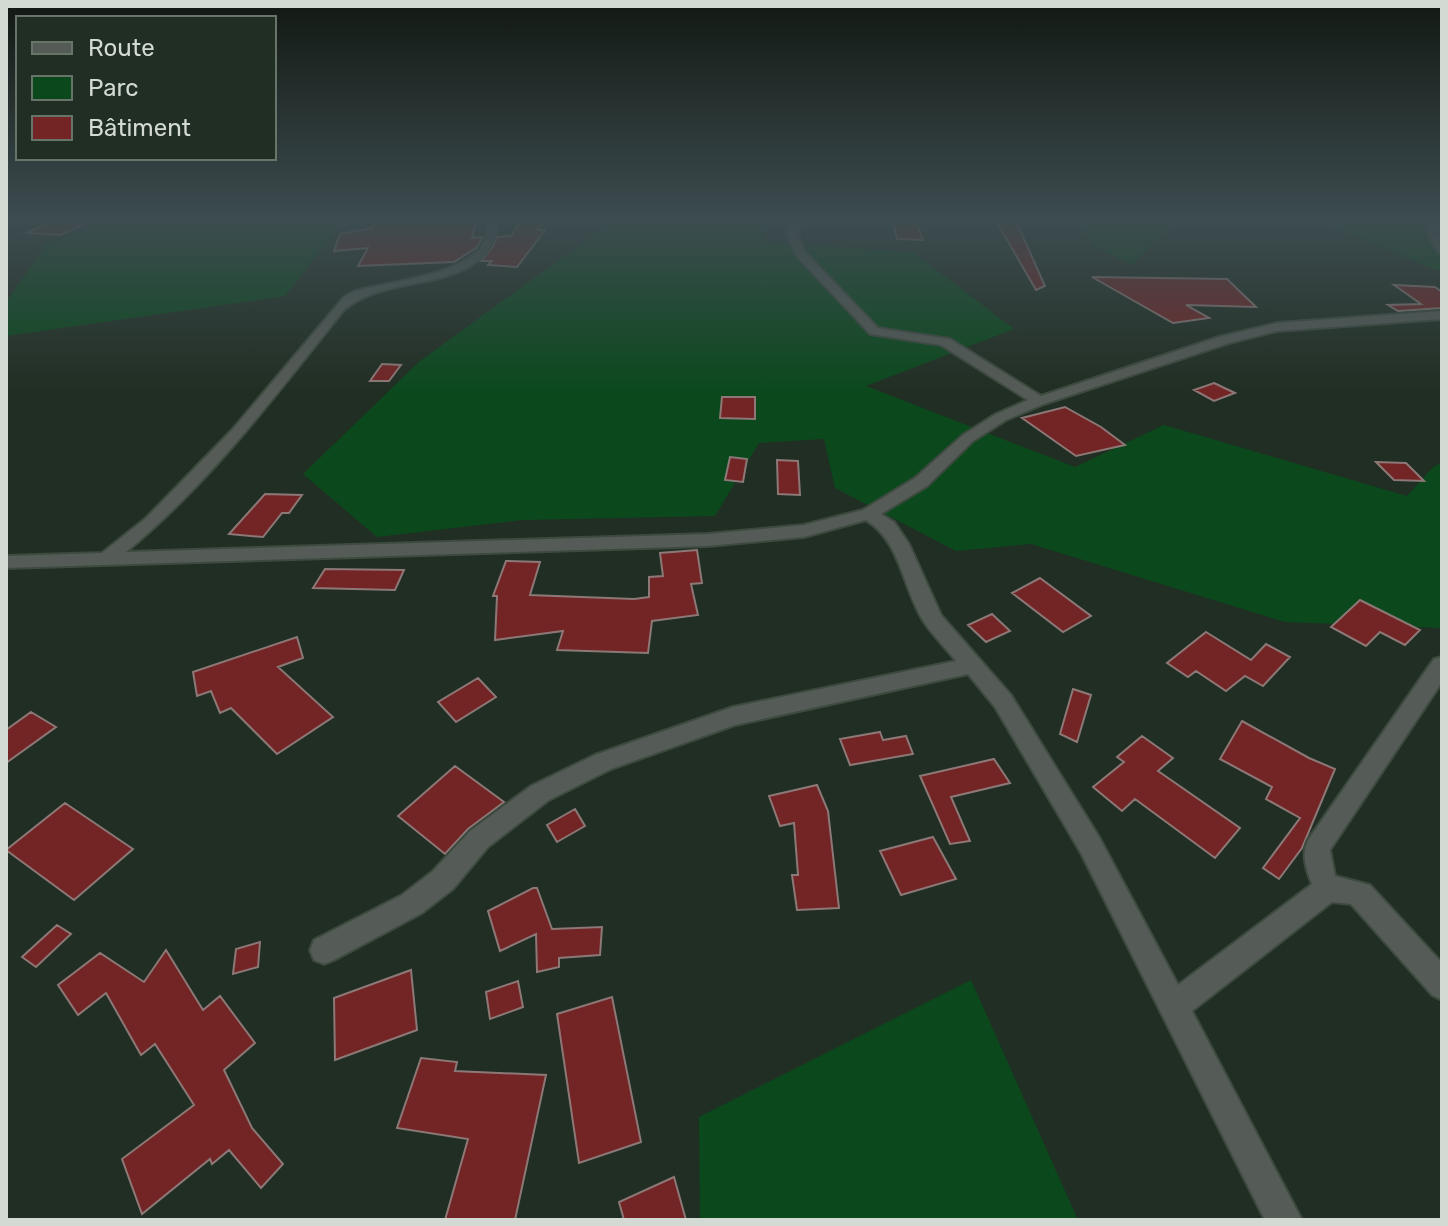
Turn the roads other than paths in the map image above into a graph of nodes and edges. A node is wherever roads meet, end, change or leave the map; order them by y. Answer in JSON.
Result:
{"nodes":[{"id":1,"x":432,"y":276,"type":"edge"},
{"id":2,"x":822,"y":276,"type":"edge"},
{"id":3,"x":1442,"y":315,"type":"edge"},
{"id":4,"x":1039,"y":401,"type":"junction"},
{"id":5,"x":869,"y":514,"type":"junction"},
{"id":6,"x":109,"y":557,"type":"junction"},
{"id":7,"x":6,"y":562,"type":"edge"},
{"id":8,"x":973,"y":665,"type":"junction"},
{"id":9,"x":1442,"y":665,"type":"edge"},
{"id":10,"x":1327,"y":889,"type":"junction"},
{"id":11,"x":324,"y":950,"type":"dead end"},
{"id":12,"x":1442,"y":985,"type":"edge"},
{"id":13,"x":1172,"y":1008,"type":"junction"},
{"id":14,"x":1284,"y":1220,"type":"edge"}],
"edges":[{"from":1,"to":6,"type":"street"},
{"from":2,"to":4,"type":"street"},
{"from":3,"to":4,"type":"street"},
{"from":4,"to":5,"type":"street"},
{"from":5,"to":6,"type":"street"},
{"from":5,"to":8,"type":"street"},
{"from":6,"to":7,"type":"street"},
{"from":8,"to":11,"type":"street"},
{"from":8,"to":13,"type":"street"},
{"from":9,"to":10,"type":"street"},
{"from":10,"to":12,"type":"street"},
{"from":10,"to":13,"type":"street"},
{"from":13,"to":14,"type":"street"}]}
